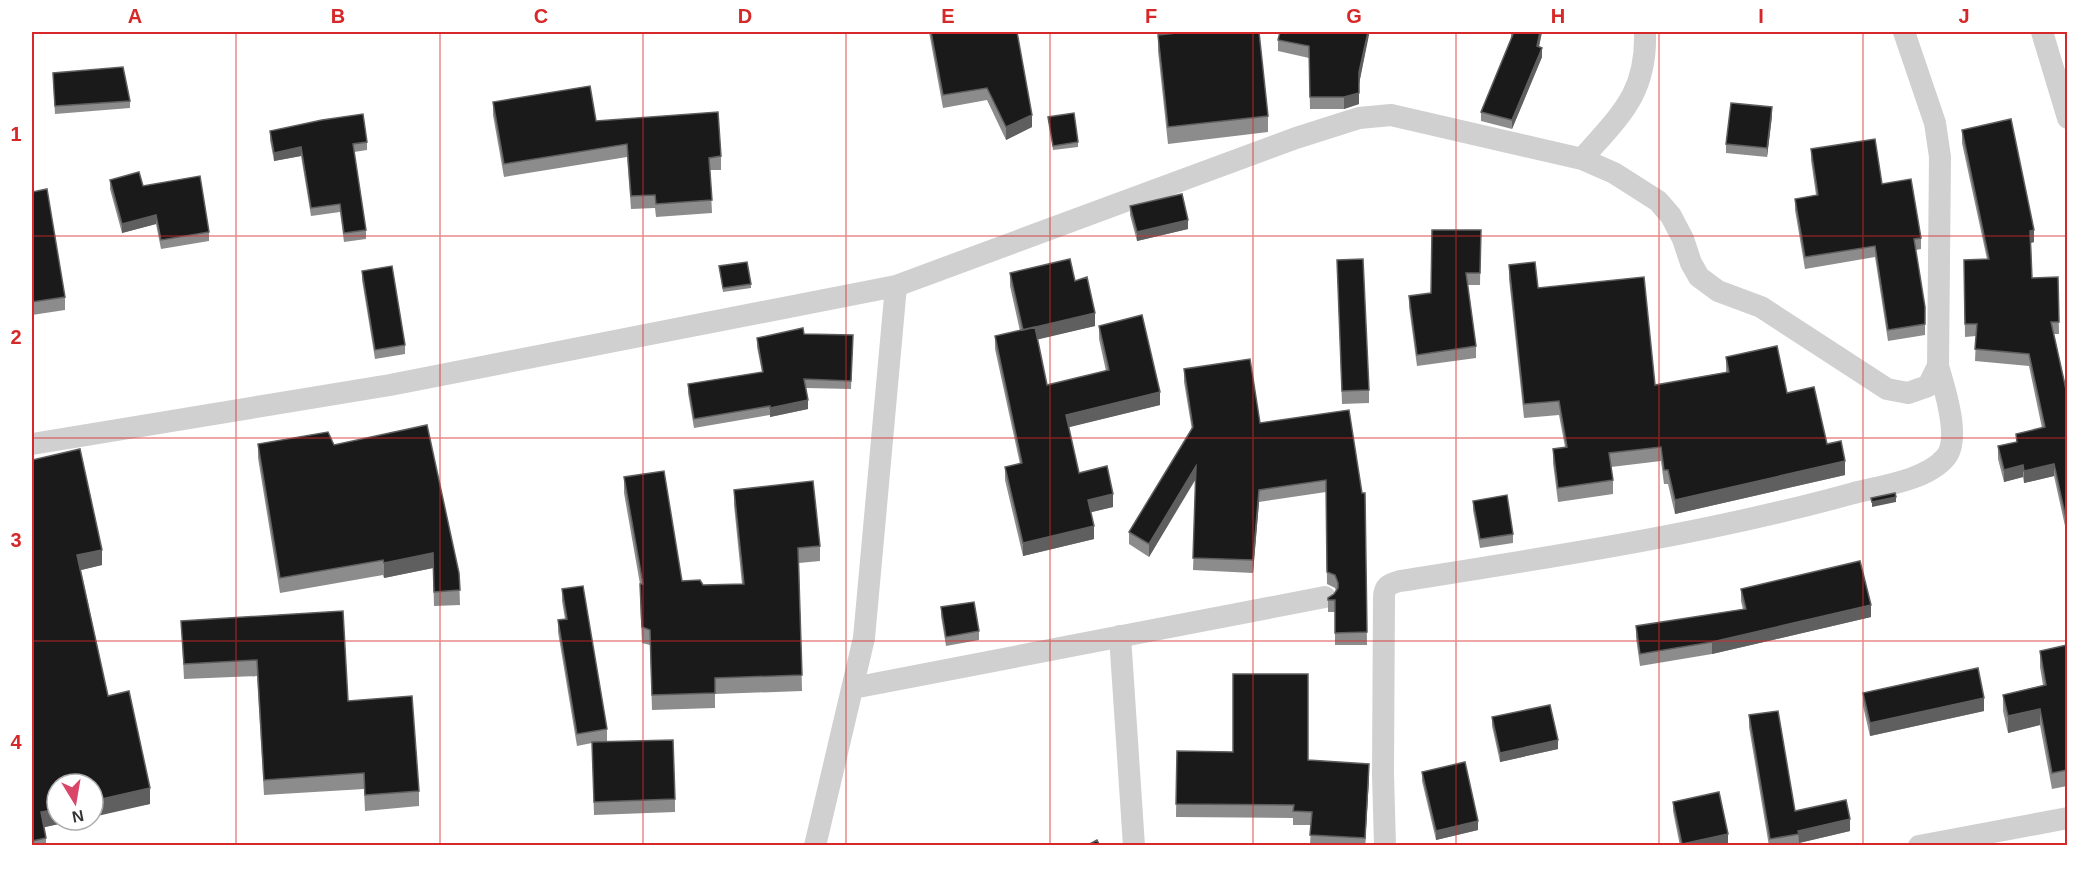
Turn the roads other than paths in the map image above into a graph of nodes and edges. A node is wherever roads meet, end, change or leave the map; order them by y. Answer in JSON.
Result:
{"nodes":[{"id":1,"x":1645,"y":32,"type":"edge"},
{"id":2,"x":1904,"y":32,"type":"edge"},
{"id":3,"x":2042,"y":32,"type":"edge"},
{"id":4,"x":2067,"y":118,"type":"edge"},
{"id":5,"x":1582,"y":159,"type":"junction"},
{"id":6,"x":896,"y":286,"type":"junction"},
{"id":7,"x":1938,"y":366,"type":"junction"},
{"id":8,"x":32,"y":444,"type":"edge"},
{"id":9,"x":1325,"y":597,"type":"dead end"},
{"id":10,"x":1120,"y":636,"type":"junction"},
{"id":11,"x":853,"y":688,"type":"junction"},
{"id":12,"x":2067,"y":818,"type":"edge"},
{"id":13,"x":814,"y":846,"type":"edge"},
{"id":14,"x":1134,"y":846,"type":"edge"},
{"id":15,"x":1384,"y":846,"type":"edge"},
{"id":16,"x":1919,"y":846,"type":"edge"}],
"edges":[{"from":1,"to":5,"type":"street"},
{"from":2,"to":7,"type":"street"},
{"from":3,"to":4,"type":"street"},
{"from":5,"to":6,"type":"street"},
{"from":5,"to":7,"type":"street"},
{"from":6,"to":8,"type":"street"},
{"from":6,"to":11,"type":"street"},
{"from":7,"to":15,"type":"street"},
{"from":9,"to":10,"type":"street"},
{"from":10,"to":11,"type":"street"},
{"from":10,"to":14,"type":"street"},
{"from":11,"to":13,"type":"street"},
{"from":12,"to":16,"type":"street"}]}
